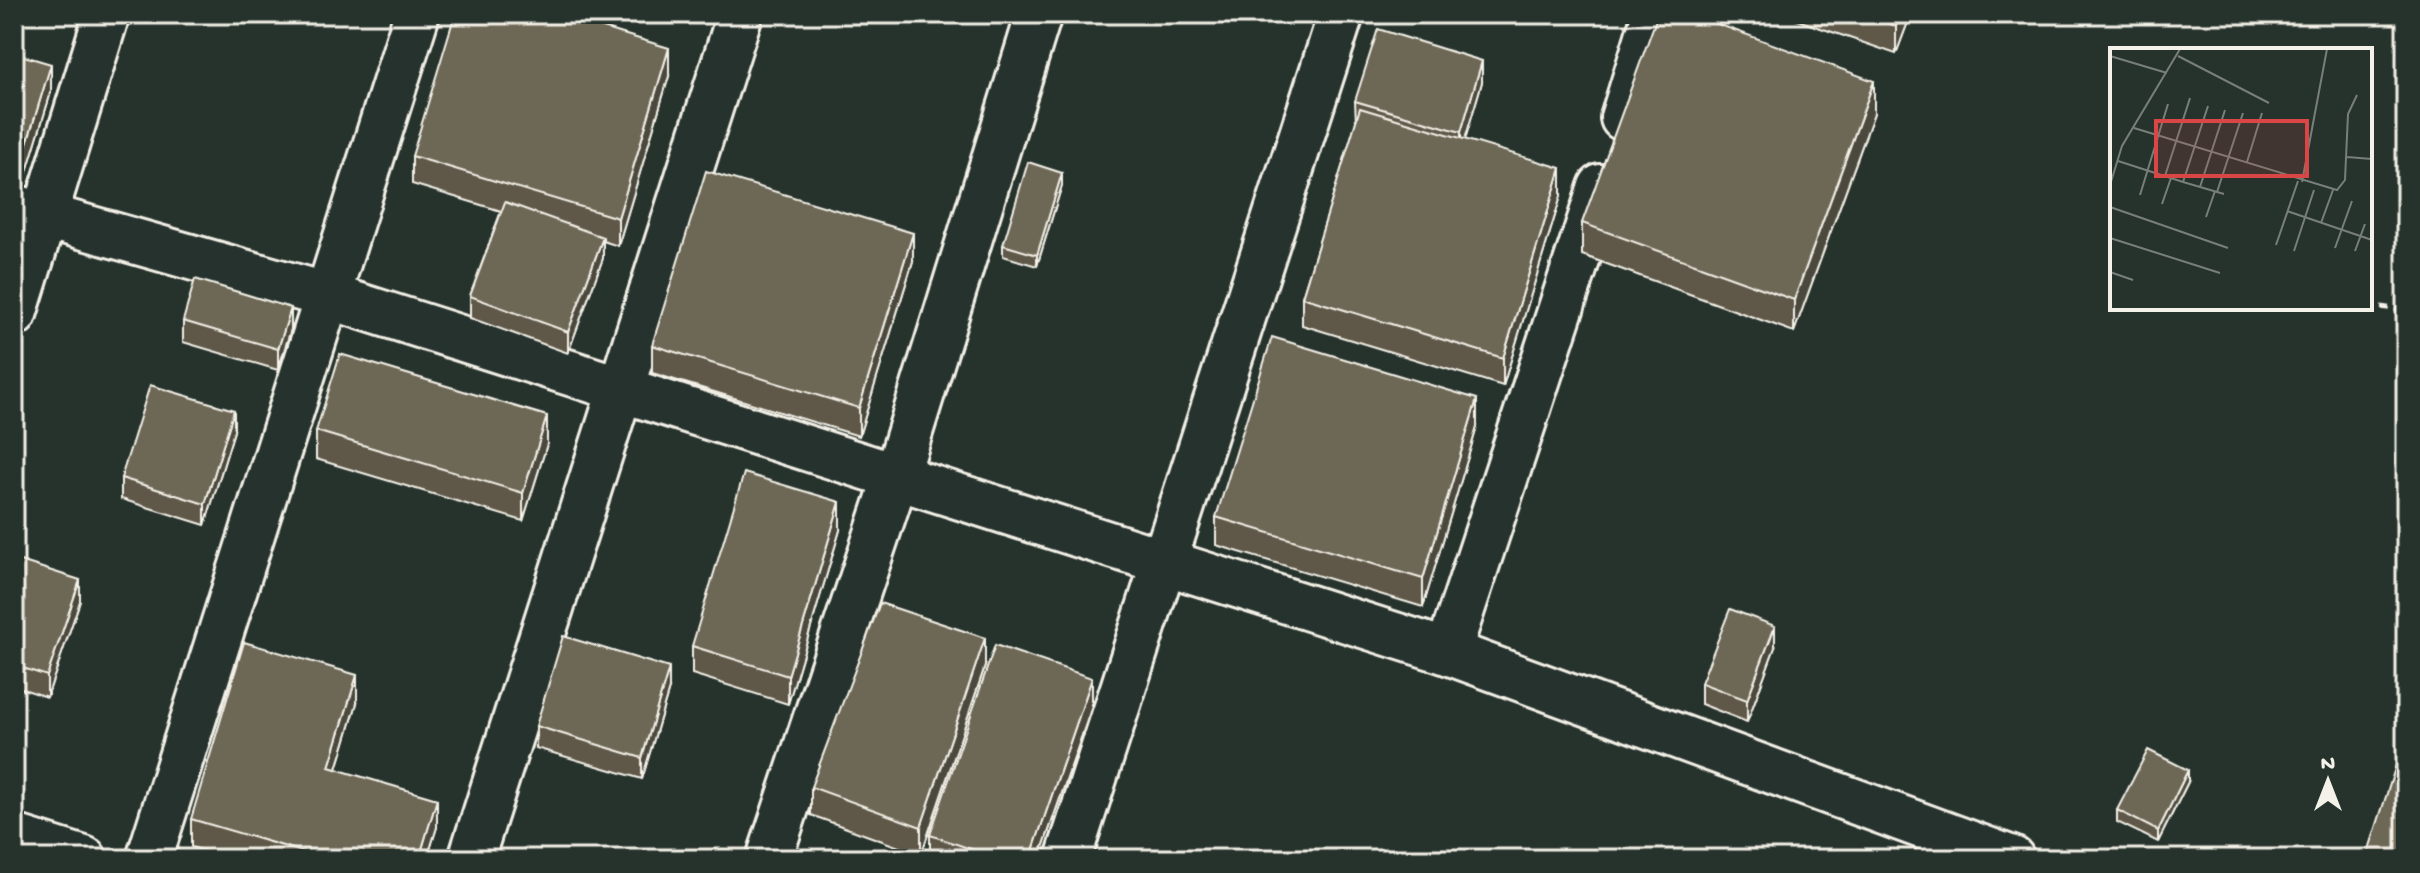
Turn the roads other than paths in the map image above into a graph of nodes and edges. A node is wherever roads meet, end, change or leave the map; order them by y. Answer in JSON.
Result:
{"nodes":[{"id":1,"x":107,"y":14,"type":"edge"},
{"id":2,"x":417,"y":14,"type":"edge"},
{"id":3,"x":740,"y":14,"type":"edge"},
{"id":4,"x":1039,"y":14,"type":"edge"},
{"id":5,"x":1341,"y":14,"type":"edge"},
{"id":6,"x":1655,"y":14,"type":"edge"},
{"id":7,"x":30,"y":212,"type":"edge"},
{"id":8,"x":325,"y":295,"type":"junction"},
{"id":9,"x":14,"y":314,"type":"edge"},
{"id":10,"x":619,"y":391,"type":"junction"},
{"id":11,"x":896,"y":477,"type":"junction"},
{"id":12,"x":1162,"y":561,"type":"junction"},
{"id":13,"x":1448,"y":652,"type":"junction"},
{"id":14,"x":14,"y":837,"type":"edge"},
{"id":15,"x":84,"y":859,"type":"edge"},
{"id":16,"x":149,"y":859,"type":"edge"},
{"id":17,"x":471,"y":859,"type":"edge"},
{"id":18,"x":769,"y":859,"type":"edge"},
{"id":19,"x":1068,"y":859,"type":"edge"},
{"id":20,"x":2012,"y":859,"type":"edge"}],
"edges":[{"from":1,"to":7,"type":"street"},
{"from":2,"to":8,"type":"street"},
{"from":3,"to":10,"type":"street"},
{"from":4,"to":11,"type":"street"},
{"from":5,"to":12,"type":"street"},
{"from":6,"to":13,"type":"street"},
{"from":7,"to":8,"type":"street"},
{"from":7,"to":9,"type":"street"},
{"from":8,"to":10,"type":"street"},
{"from":8,"to":16,"type":"street"},
{"from":10,"to":11,"type":"street"},
{"from":10,"to":17,"type":"street"},
{"from":11,"to":12,"type":"street"},
{"from":11,"to":18,"type":"street"},
{"from":12,"to":13,"type":"street"},
{"from":12,"to":19,"type":"street"},
{"from":13,"to":20,"type":"street"},
{"from":14,"to":15,"type":"street"}]}
